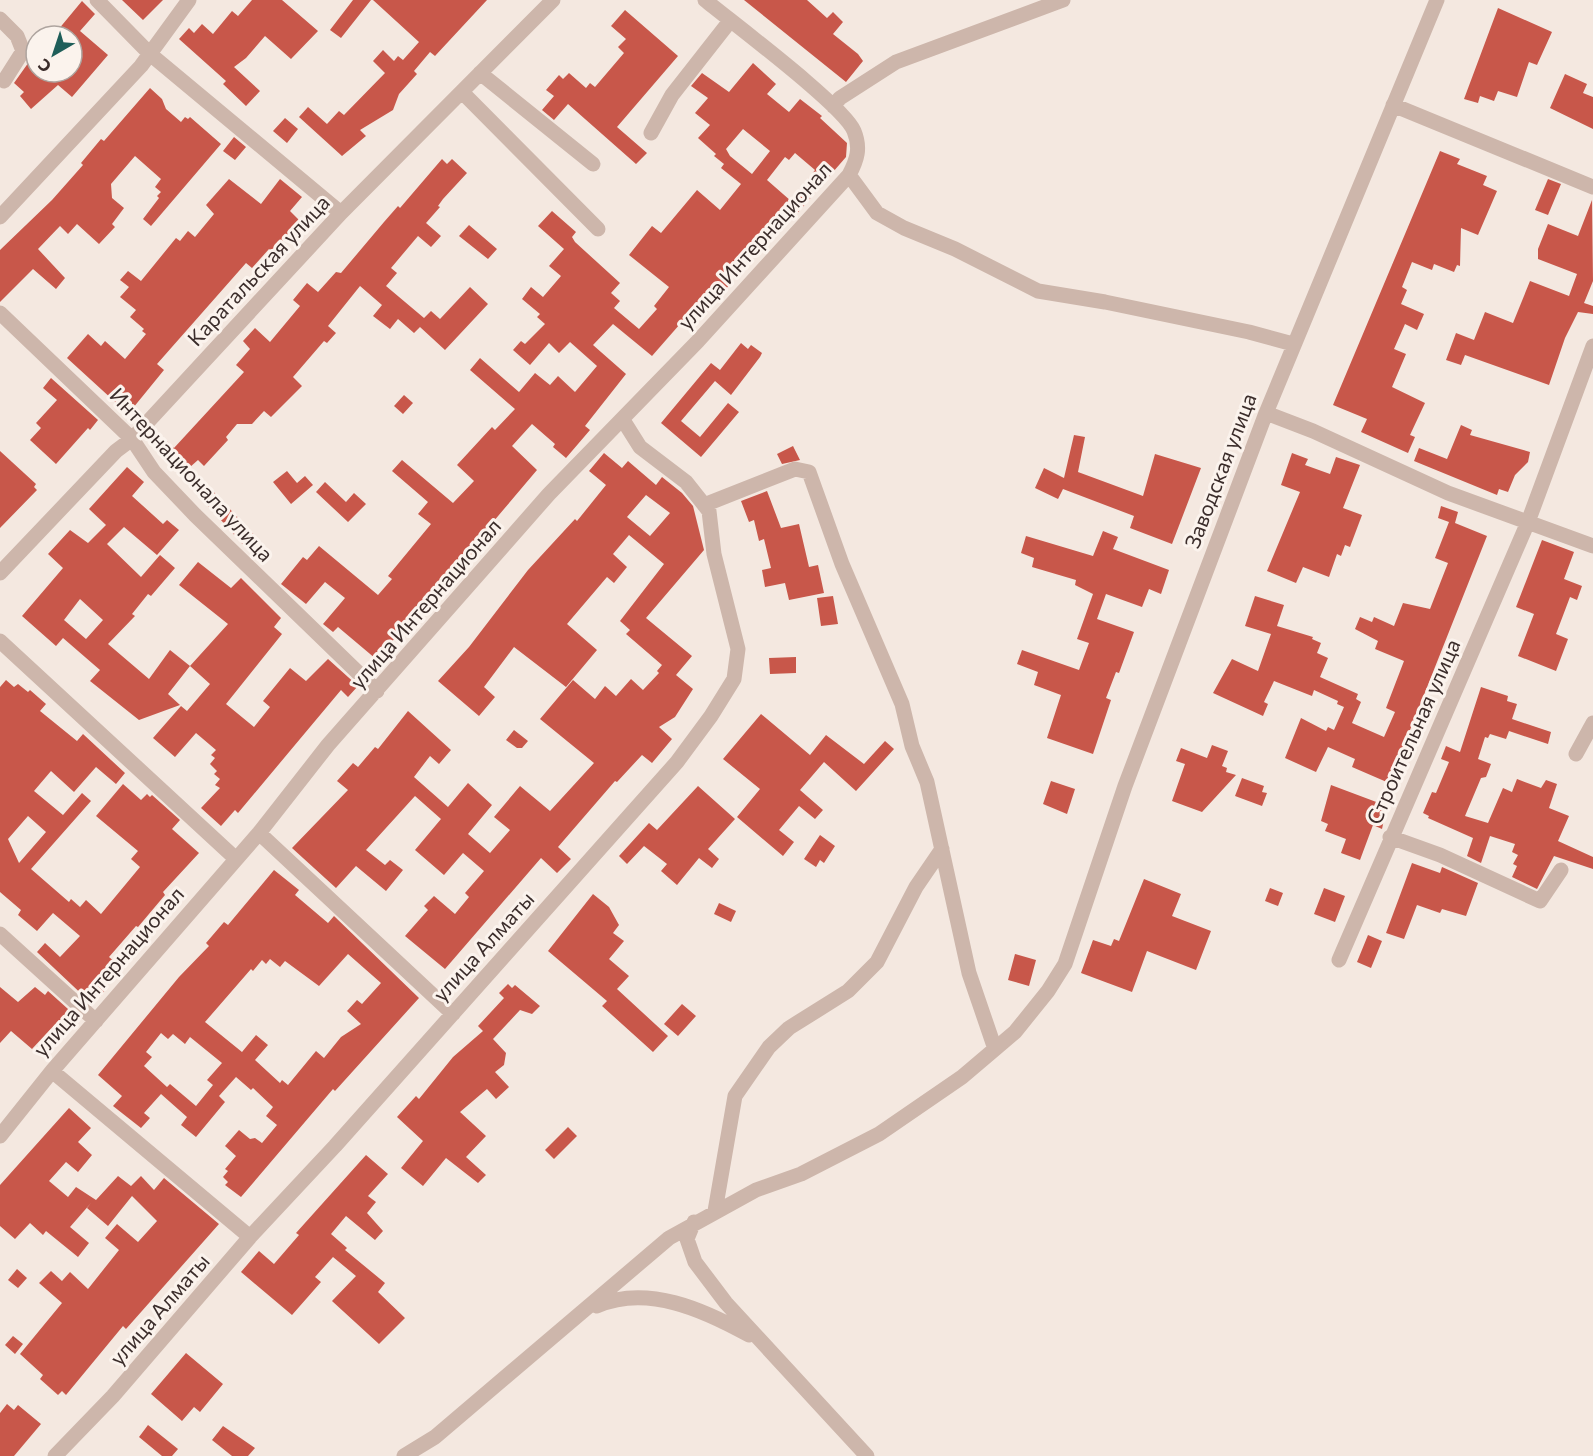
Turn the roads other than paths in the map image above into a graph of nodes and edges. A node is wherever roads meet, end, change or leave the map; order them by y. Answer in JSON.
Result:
{"nodes":[{"id":1,"x":189,"y":0,"type":"edge"},
{"id":2,"x":553,"y":0,"type":"edge"},
{"id":3,"x":705,"y":0,"type":"edge"},
{"id":4,"x":1063,"y":0,"type":"edge"},
{"id":5,"x":1437,"y":0,"type":"edge"},
{"id":6,"x":107,"y":4,"type":"edge"},
{"id":7,"x":0,"y":19,"type":"edge"},
{"id":8,"x":730,"y":21,"type":"junction"},
{"id":9,"x":150,"y":54,"type":"junction"},
{"id":10,"x":480,"y":73,"type":"junction"},
{"id":11,"x":1,"y":83,"type":"edge"},
{"id":12,"x":462,"y":92,"type":"junction"},
{"id":13,"x":1393,"y":105,"type":"junction"},
{"id":14,"x":833,"y":106,"type":"junction"},
{"id":15,"x":651,"y":133,"type":"dead end"},
{"id":16,"x":593,"y":164,"type":"dead end"},
{"id":17,"x":849,"y":175,"type":"junction"},
{"id":18,"x":1593,"y":187,"type":"edge"},
{"id":19,"x":4,"y":206,"type":"edge"},
{"id":20,"x":341,"y":213,"type":"junction"},
{"id":21,"x":598,"y":229,"type":"dead end"},
{"id":22,"x":0,"y":313,"type":"edge"},
{"id":23,"x":1293,"y":344,"type":"junction"},
{"id":24,"x":1593,"y":346,"type":"edge"},
{"id":25,"x":1266,"y":413,"type":"junction"},
{"id":26,"x":623,"y":420,"type":"junction"},
{"id":27,"x":132,"y":439,"type":"junction"},
{"id":28,"x":704,"y":505,"type":"junction"},
{"id":29,"x":1528,"y":522,"type":"junction"},
{"id":30,"x":1593,"y":546,"type":"edge"},
{"id":31,"x":0,"y":573,"type":"edge"},
{"id":32,"x":0,"y":641,"type":"edge"},
{"id":33,"x":377,"y":691,"type":"junction"},
{"id":34,"x":1593,"y":723,"type":"edge"},
{"id":35,"x":1576,"y":754,"type":"dead end"},
{"id":36,"x":259,"y":833,"type":"junction"},
{"id":37,"x":1390,"y":837,"type":"junction"},
{"id":38,"x":942,"y":849,"type":"junction"},
{"id":39,"x":235,"y":858,"type":"junction"},
{"id":40,"x":1561,"y":870,"type":"dead end"},
{"id":41,"x":0,"y":934,"type":"edge"},
{"id":42,"x":1340,"y":960,"type":"dead end"},
{"id":43,"x":453,"y":1014,"type":"junction"},
{"id":44,"x":96,"y":1021,"type":"junction"},
{"id":45,"x":995,"y":1049,"type":"junction"},
{"id":46,"x":52,"y":1071,"type":"junction"},
{"id":47,"x":0,"y":1136,"type":"edge"},
{"id":48,"x":715,"y":1211,"type":"junction"},
{"id":49,"x":694,"y":1222,"type":"junction"},
{"id":50,"x":250,"y":1237,"type":"junction"},
{"id":51,"x":583,"y":1312,"type":"junction"},
{"id":52,"x":763,"y":1342,"type":"junction"},
{"id":53,"x":55,"y":1456,"type":"edge"},
{"id":54,"x":404,"y":1456,"type":"edge"},
{"id":55,"x":867,"y":1456,"type":"edge"}],
"edges":[{"from":1,"to":9,"type":"street"},
{"from":2,"to":10,"type":"street","name":"Каратальская улица"},
{"from":3,"to":8,"type":"street","name":"улица Интернационал"},
{"from":4,"to":14,"type":"street"},
{"from":5,"to":13,"type":"street","name":"Заводская улица"},
{"from":6,"to":9,"type":"street"},
{"from":7,"to":11,"type":"street"},
{"from":8,"to":14,"type":"street","name":"улица Интернационал"},
{"from":8,"to":15,"type":"street"},
{"from":9,"to":19,"type":"street"},
{"from":9,"to":20,"type":"street"},
{"from":10,"to":12,"type":"street","name":"Каратальская улица"},
{"from":10,"to":16,"type":"street"},
{"from":12,"to":20,"type":"street","name":"Каратальская улица"},
{"from":12,"to":21,"type":"street"},
{"from":13,"to":18,"type":"street"},
{"from":13,"to":23,"type":"street","name":"Заводская улица"},
{"from":14,"to":17,"type":"street","name":"улица Интернационал"},
{"from":17,"to":23,"type":"street"},
{"from":17,"to":26,"type":"street","name":"улица Интернационал"},
{"from":20,"to":27,"type":"street","name":"Каратальская улица"},
{"from":22,"to":27,"type":"street","name":"Интернационала улица"},
{"from":23,"to":25,"type":"street","name":"Заводская улица"},
{"from":24,"to":29,"type":"street","name":"Строительная улица"},
{"from":25,"to":29,"type":"street"},
{"from":25,"to":45,"type":"street","name":"Заводская улица"},
{"from":26,"to":28,"type":"street","name":"улица Алматы"},
{"from":26,"to":33,"type":"street","name":"улица Интернационал"},
{"from":27,"to":31,"type":"street","name":"Каратальская улица"},
{"from":27,"to":33,"type":"street","name":"Интернационала улица"},
{"from":28,"to":38,"type":"street"},
{"from":28,"to":43,"type":"street","name":"улица Алматы"},
{"from":29,"to":30,"type":"street"},
{"from":29,"to":37,"type":"street","name":"Строительная улица"},
{"from":32,"to":39,"type":"street"},
{"from":33,"to":36,"type":"street","name":"улица Интернационал"},
{"from":34,"to":35,"type":"street"},
{"from":36,"to":39,"type":"street","name":"улица Интернационал"},
{"from":36,"to":43,"type":"street"},
{"from":37,"to":40,"type":"street"},
{"from":37,"to":42,"type":"street","name":"Строительная улица"},
{"from":38,"to":45,"type":"street"},
{"from":38,"to":48,"type":"street"},
{"from":39,"to":44,"type":"street","name":"улица Интернационал"},
{"from":41,"to":44,"type":"street"},
{"from":43,"to":50,"type":"street","name":"улица Алматы"},
{"from":44,"to":46,"type":"street","name":"улица Интернационал"},
{"from":45,"to":48,"type":"street","name":"Заводская улица"},
{"from":46,"to":47,"type":"street","name":"улица Интернационал"},
{"from":46,"to":50,"type":"street"},
{"from":48,"to":49,"type":"street","name":"Заводская улица"},
{"from":49,"to":51,"type":"street","name":"Заводская улица"},
{"from":49,"to":52,"type":"street"},
{"from":50,"to":53,"type":"street","name":"улица Алматы"},
{"from":51,"to":52,"type":"street"},
{"from":51,"to":54,"type":"street","name":"Заводская улица"},
{"from":52,"to":55,"type":"street"}]}
